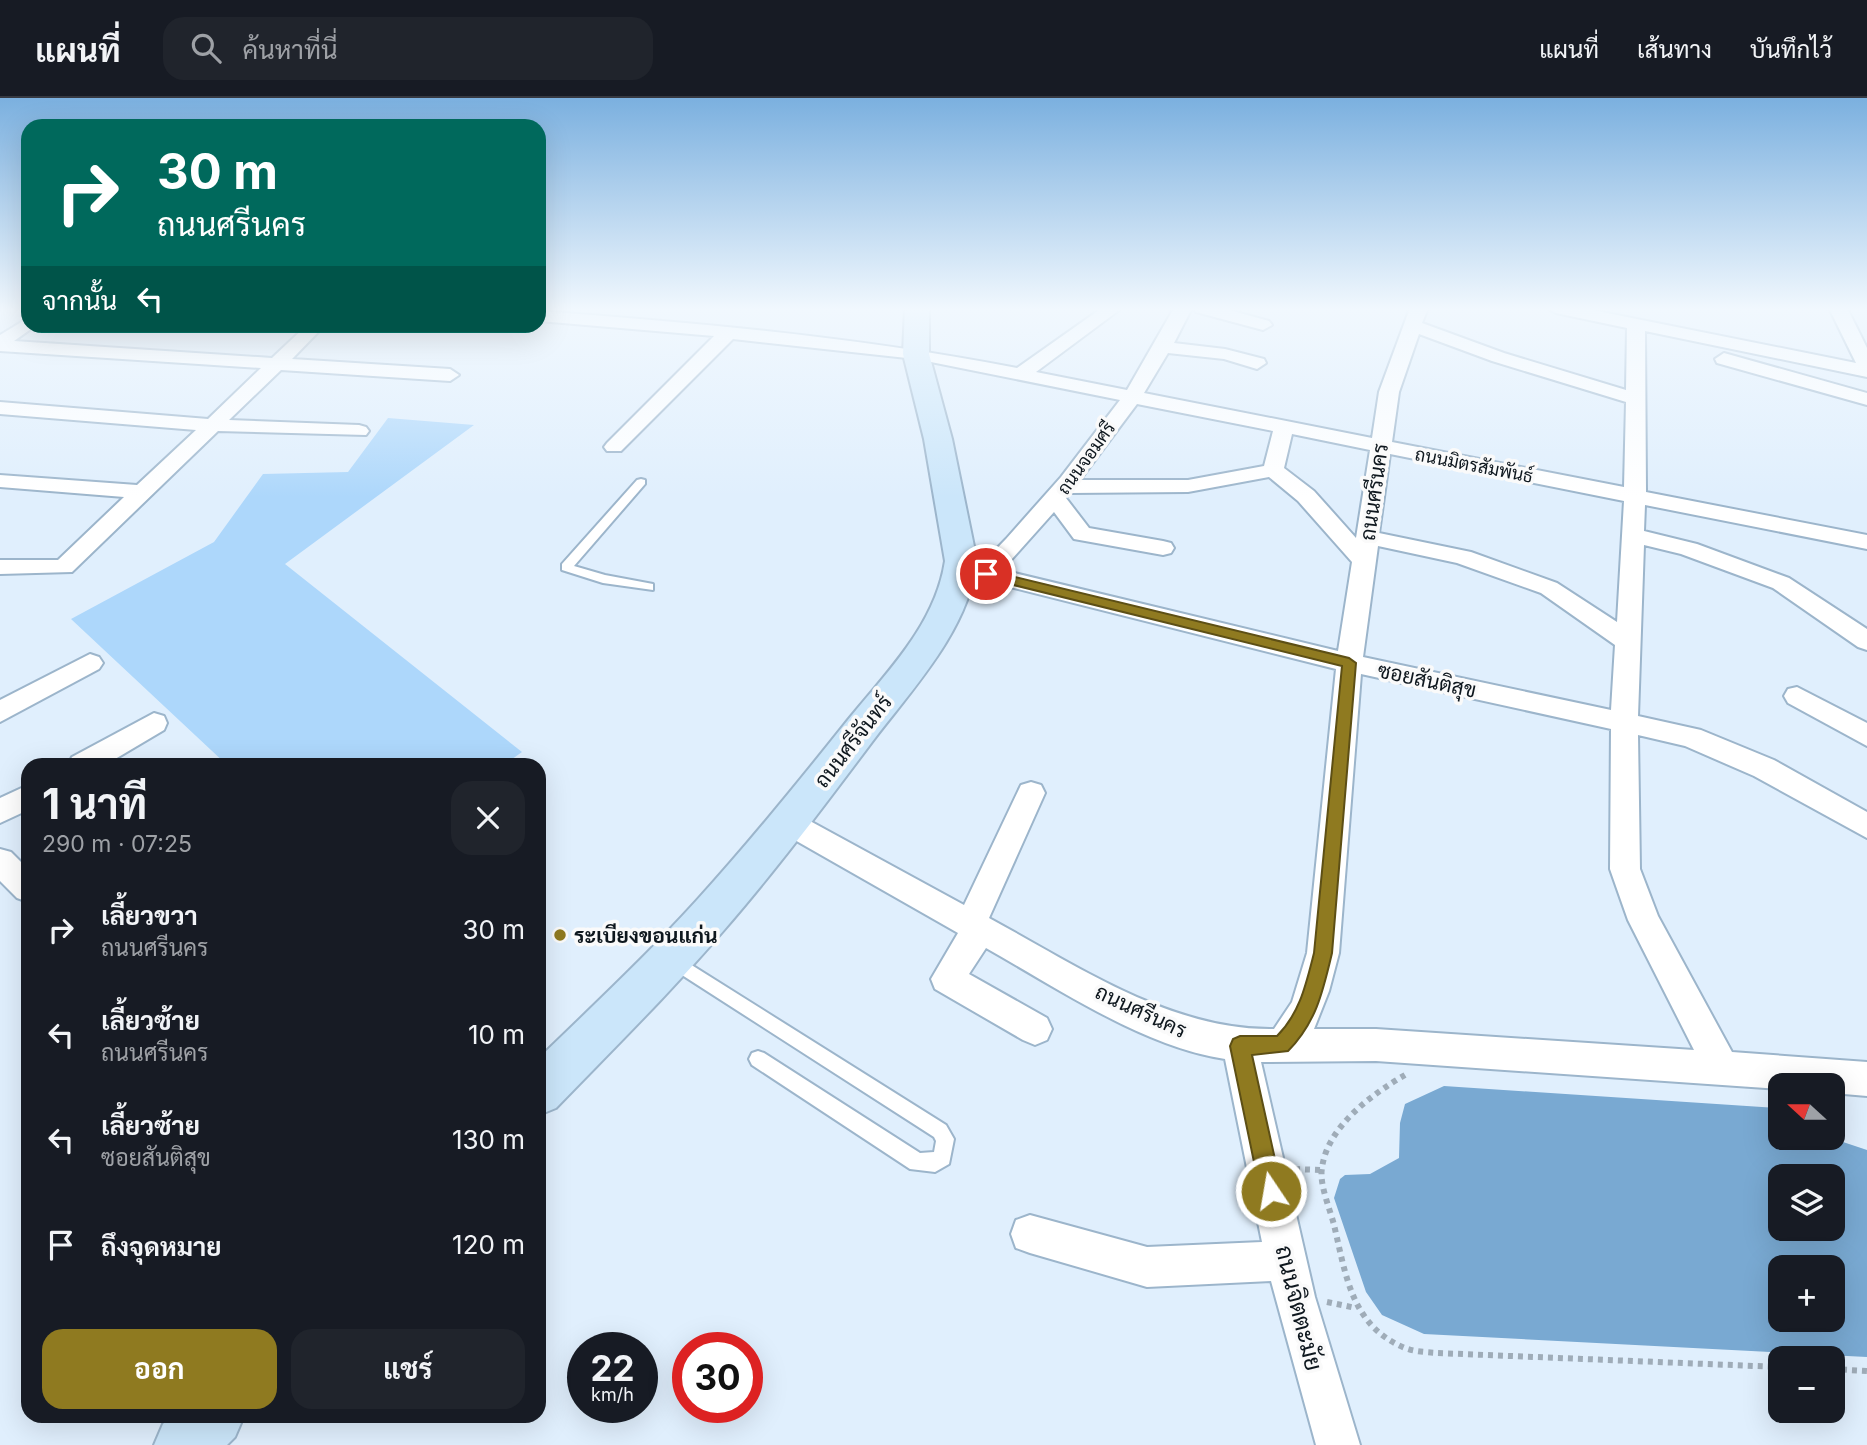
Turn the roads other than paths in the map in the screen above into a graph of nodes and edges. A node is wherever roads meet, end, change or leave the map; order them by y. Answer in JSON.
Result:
{"nodes":[{"id":1,"x":269,"y":371,"type":"edge"},
{"id":2,"x":378,"y":371,"type":"edge"},
{"id":3,"x":690,"y":371,"type":"edge"},
{"id":4,"x":920,"y":371,"type":"edge"},
{"id":5,"x":1005,"y":371,"type":"edge"},
{"id":6,"x":1025,"y":371,"type":"edge"},
{"id":7,"x":1149,"y":371,"type":"edge"},
{"id":8,"x":1395,"y":371,"type":"edge"},
{"id":9,"x":1543,"y":371,"type":"edge"},
{"id":10,"x":1635,"y":371,"type":"edge"},
{"id":11,"x":1765,"y":371,"type":"edge"},
{"id":12,"x":1021,"y":374,"type":"junction"},
{"id":13,"x":450,"y":375,"type":"dead end"},
{"id":14,"x":1132,"y":396,"type":"junction"},
{"id":15,"x":1634,"y":399,"type":"junction"},
{"id":16,"x":1867,"y":399,"type":"edge"},
{"id":17,"x":0,"y":408,"type":"edge"},
{"id":18,"x":212,"y":425,"type":"junction"},
{"id":19,"x":1284,"y":426,"type":"junction"},
{"id":20,"x":359,"y":431,"type":"dead end"},
{"id":21,"x":614,"y":447,"type":"dead end"},
{"id":22,"x":1381,"y":448,"type":"junction"},
{"id":23,"x":1273,"y":470,"type":"junction"},
{"id":24,"x":0,"y":481,"type":"edge"},
{"id":25,"x":641,"y":482,"type":"dead end"},
{"id":26,"x":142,"y":492,"type":"junction"},
{"id":27,"x":1060,"y":494,"type":"junction"},
{"id":28,"x":1635,"y":495,"type":"junction"},
{"id":29,"x":1633,"y":535,"type":"junction"},
{"id":30,"x":1867,"y":542,"type":"edge"},
{"id":31,"x":1163,"y":548,"type":"dead end"},
{"id":32,"x":1366,"y":549,"type":"junction"},
{"id":33,"x":0,"y":567,"type":"edge"},
{"id":34,"x":973,"y":576,"type":"junction"},
{"id":35,"x":649,"y":587,"type":"dead end"},
{"id":36,"x":1867,"y":641,"type":"edge"},
{"id":37,"x":1628,"y":642,"type":"junction"},
{"id":38,"x":90,"y":663,"type":"dead end"},
{"id":39,"x":1349,"y":663,"type":"junction"},
{"id":40,"x":1797,"y":696,"type":"dead end"},
{"id":41,"x":0,"y":712,"type":"edge"},
{"id":42,"x":154,"y":723,"type":"dead end"},
{"id":43,"x":1624,"y":723,"type":"junction"},
{"id":44,"x":1867,"y":736,"type":"edge"},
{"id":45,"x":94,"y":758,"type":"edge"},
{"id":46,"x":1031,"y":793,"type":"dead end"},
{"id":47,"x":21,"y":800,"type":"edge"},
{"id":48,"x":0,"y":812,"type":"edge"},
{"id":49,"x":789,"y":822,"type":"junction"},
{"id":50,"x":1867,"y":827,"type":"edge"},
{"id":51,"x":0,"y":861,"type":"edge"},
{"id":52,"x":21,"y":881,"type":"edge"},
{"id":53,"x":975,"y":928,"type":"junction"},
{"id":54,"x":670,"y":958,"type":"junction"},
{"id":55,"x":1035,"y":1029,"type":"dead end"},
{"id":56,"x":1282,"y":1045,"type":"junction"},
{"id":57,"x":1240,"y":1046,"type":"junction"},
{"id":58,"x":758,"y":1059,"type":"dead end"},
{"id":59,"x":1722,"y":1068,"type":"junction"},
{"id":60,"x":1867,"y":1079,"type":"edge"},
{"id":61,"x":546,"y":1084,"type":"edge"},
{"id":62,"x":1030,"y":1234,"type":"dead end"},
{"id":63,"x":1287,"y":1261,"type":"junction"},
{"id":64,"x":207,"y":1423,"type":"edge"},
{"id":65,"x":184,"y":1445,"type":"edge"},
{"id":66,"x":1338,"y":1445,"type":"edge"}],
"edges":[{"from":1,"to":18,"type":"street"},
{"from":2,"to":13,"type":"street"},
{"from":3,"to":21,"type":"street"},
{"from":4,"to":34,"type":"main road","name":"ถนนศรีจันทร์"},
{"from":5,"to":12,"type":"street","name":"ถนนมิตรสัมพันธ์"},
{"from":6,"to":12,"type":"street"},
{"from":7,"to":14,"type":"street","name":"ถนนจอมศรี"},
{"from":8,"to":22,"type":"street","name":"ถนนศรีนคร"},
{"from":9,"to":15,"type":"street"},
{"from":10,"to":15,"type":"street"},
{"from":11,"to":16,"type":"street"},
{"from":12,"to":14,"type":"street","name":"ถนนมิตรสัมพันธ์"},
{"from":14,"to":19,"type":"street","name":"ถนนมิตรสัมพันธ์"},
{"from":14,"to":27,"type":"street","name":"ถนนจอมศรี"},
{"from":15,"to":28,"type":"street"},
{"from":17,"to":18,"type":"street"},
{"from":18,"to":20,"type":"street"},
{"from":18,"to":26,"type":"street"},
{"from":19,"to":22,"type":"street","name":"ถนนมิตรสัมพันธ์"},
{"from":19,"to":23,"type":"street"},
{"from":22,"to":28,"type":"street","name":"ถนนมิตรสัมพันธ์"},
{"from":22,"to":32,"type":"street","name":"ถนนศรีนคร"},
{"from":23,"to":27,"type":"street"},
{"from":23,"to":32,"type":"street"},
{"from":24,"to":26,"type":"street"},
{"from":25,"to":35,"type":"lane"},
{"from":26,"to":33,"type":"street"},
{"from":27,"to":31,"type":"street"},
{"from":27,"to":34,"type":"street","name":"ถนนจอมศรี"},
{"from":28,"to":29,"type":"street"},
{"from":28,"to":30,"type":"street","name":"ถนนมิตรสัมพันธ์"},
{"from":29,"to":36,"type":"street"},
{"from":29,"to":37,"type":"street"},
{"from":32,"to":37,"type":"street"},
{"from":32,"to":39,"type":"street","name":"ถนนศรีนคร"},
{"from":34,"to":39,"type":"street","name":"ซอยสันติสุข"},
{"from":34,"to":49,"type":"main road","name":"ถนนศรีจันทร์"},
{"from":37,"to":43,"type":"street"},
{"from":38,"to":41,"type":"street"},
{"from":39,"to":43,"type":"street","name":"ซอยสันติสุข"},
{"from":39,"to":56,"type":"street","name":"ถนนศรีนคร"},
{"from":40,"to":44,"type":"street"},
{"from":42,"to":45,"type":"street"},
{"from":43,"to":50,"type":"street","name":"ซอยสันติสุข"},
{"from":43,"to":59,"type":"street"},
{"from":46,"to":53,"type":"street"},
{"from":47,"to":48,"type":"street"},
{"from":49,"to":53,"type":"street","name":"ถนนศรีนคร"},
{"from":49,"to":54,"type":"main road","name":"ถนนศรีจันทร์"},
{"from":51,"to":52,"type":"street"},
{"from":53,"to":55,"type":"street"},
{"from":53,"to":57,"type":"street","name":"ถนนศรีนคร"},
{"from":54,"to":58,"type":"lane"},
{"from":54,"to":61,"type":"main road","name":"ถนนศรีจันทร์"},
{"from":56,"to":57,"type":"street","name":"ถนนศรีนคร"},
{"from":56,"to":59,"type":"street"},
{"from":57,"to":63,"type":"street","name":"ถนนจิตตะมัย"},
{"from":59,"to":60,"type":"street"},
{"from":62,"to":63,"type":"street"},
{"from":63,"to":66,"type":"street","name":"ถนนจิตตะมัย"},
{"from":64,"to":65,"type":"main road"}]}
